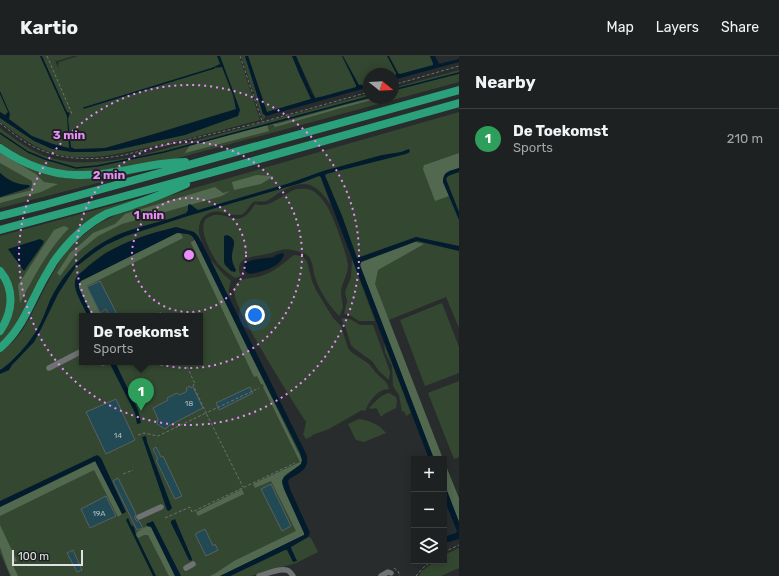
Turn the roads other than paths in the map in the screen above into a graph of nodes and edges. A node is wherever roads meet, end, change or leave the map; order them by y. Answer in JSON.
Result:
{"nodes":[{"id":1,"x":459,"y":90,"type":"edge"},
{"id":2,"x":459,"y":103,"type":"edge"},
{"id":3,"x":0,"y":148,"type":"edge"},
{"id":4,"x":204,"y":160,"type":"junction"},
{"id":5,"x":210,"y":174,"type":"junction"},
{"id":6,"x":0,"y":216,"type":"edge"},
{"id":7,"x":0,"y":230,"type":"edge"},
{"id":8,"x":0,"y":271,"type":"edge"},
{"id":9,"x":0,"y":331,"type":"edge"},
{"id":10,"x":0,"y":348,"type":"edge"},
{"id":11,"x":79,"y":353,"type":"edge"},
{"id":12,"x":49,"y":368,"type":"dead end"},
{"id":13,"x":160,"y":507,"type":"dead end"},
{"id":14,"x":139,"y":517,"type":"dead end"},
{"id":15,"x":193,"y":564,"type":"dead end"},
{"id":16,"x":186,"y":568,"type":"dead end"},
{"id":17,"x":260,"y":576,"type":"edge"},
{"id":18,"x":293,"y":576,"type":"edge"}],
"edges":[{"from":1,"to":4,"type":"highway"},
{"from":2,"to":5,"type":"highway"},
{"from":3,"to":4,"type":"highway"},
{"from":4,"to":6,"type":"highway"},
{"from":5,"to":7,"type":"highway"},
{"from":5,"to":10,"type":"highway"},
{"from":8,"to":9,"type":"highway"},
{"from":11,"to":12,"type":"street"},
{"from":13,"to":14,"type":"street"},
{"from":15,"to":16,"type":"street"},
{"from":17,"to":18,"type":"street"}]}
